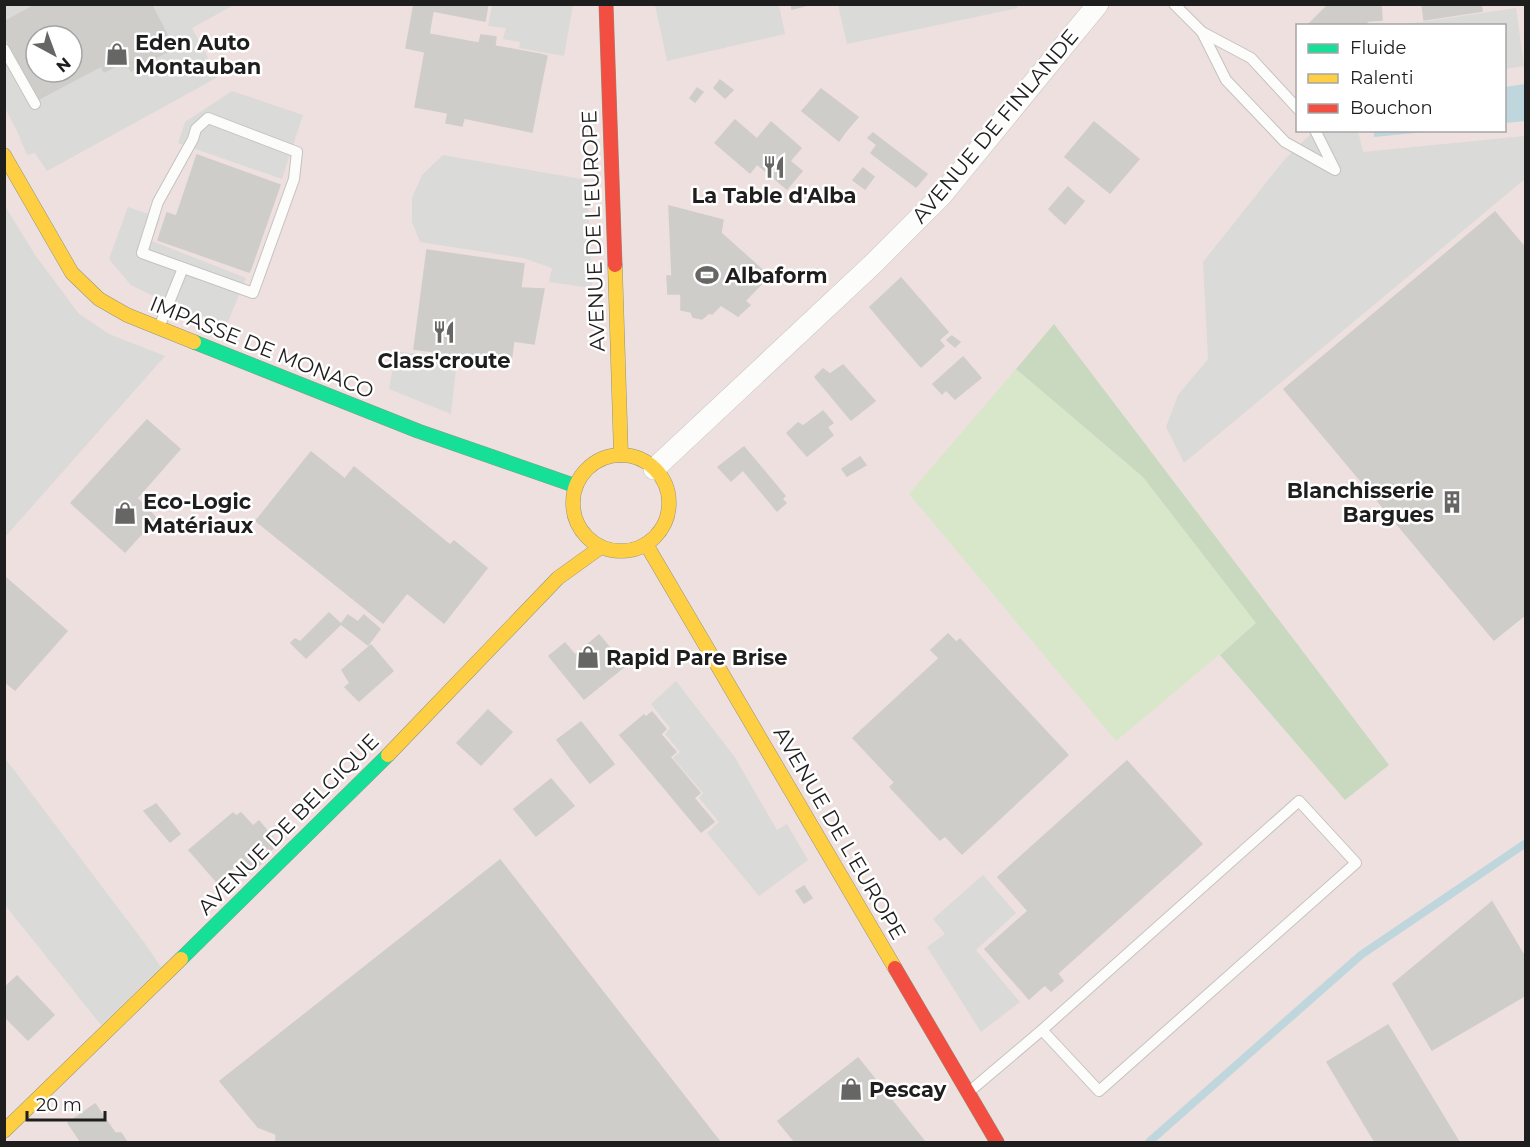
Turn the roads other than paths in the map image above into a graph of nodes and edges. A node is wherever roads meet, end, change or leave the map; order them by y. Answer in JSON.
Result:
{"nodes":[{"id":1,"x":606,"y":4,"type":"edge"},
{"id":2,"x":1098,"y":4,"type":"edge"},
{"id":3,"x":1174,"y":4,"type":"edge"},
{"id":4,"x":1202,"y":32,"type":"junction"},
{"id":5,"x":4,"y":49,"type":"edge"},
{"id":6,"x":35,"y":104,"type":"dead end"},
{"id":7,"x":1296,"y":107,"type":"edge"},
{"id":8,"x":1316,"y":132,"type":"edge"},
{"id":9,"x":4,"y":155,"type":"edge"},
{"id":10,"x":183,"y":268,"type":"junction"},
{"id":11,"x":159,"y":328,"type":"junction"},
{"id":12,"x":621,"y":455,"type":"junction"},
{"id":13,"x":654,"y":468,"type":"junction"},
{"id":14,"x":576,"y":486,"type":"junction"},
{"id":15,"x":646,"y":544,"type":"junction"},
{"id":16,"x":601,"y":547,"type":"junction"},
{"id":17,"x":1042,"y":1030,"type":"junction"},
{"id":18,"x":968,"y":1093,"type":"junction"},
{"id":19,"x":8,"y":1132,"type":"edge"},
{"id":20,"x":997,"y":1143,"type":"edge"}],
"edges":[{"from":1,"to":12,"type":"street","name":"AVENUE DE L'EUROPE"},
{"from":2,"to":13,"type":"street","name":"AVENUE DE FINLANDE"},
{"from":3,"to":4,"type":"lane"},
{"from":4,"to":7,"type":"lane"},
{"from":4,"to":8,"type":"lane"},
{"from":5,"to":6,"type":"lane"},
{"from":9,"to":11,"type":"street","name":"IMPASSE DE MONACO"},
{"from":10,"to":10,"type":"lane"},
{"from":10,"to":11,"type":"lane"},
{"from":11,"to":14,"type":"street","name":"IMPASSE DE MONACO"},
{"from":12,"to":13,"type":"street"},
{"from":12,"to":14,"type":"street"},
{"from":13,"to":15,"type":"street"},
{"from":14,"to":16,"type":"street"},
{"from":15,"to":16,"type":"street"},
{"from":15,"to":18,"type":"street","name":"AVENUE DE L'EUROPE"},
{"from":16,"to":19,"type":"street","name":"AVENUE DE BELGIQUE"},
{"from":17,"to":17,"type":"lane"},
{"from":17,"to":18,"type":"lane"},
{"from":18,"to":20,"type":"street","name":"AVENUE DE L'EUROPE"}]}
